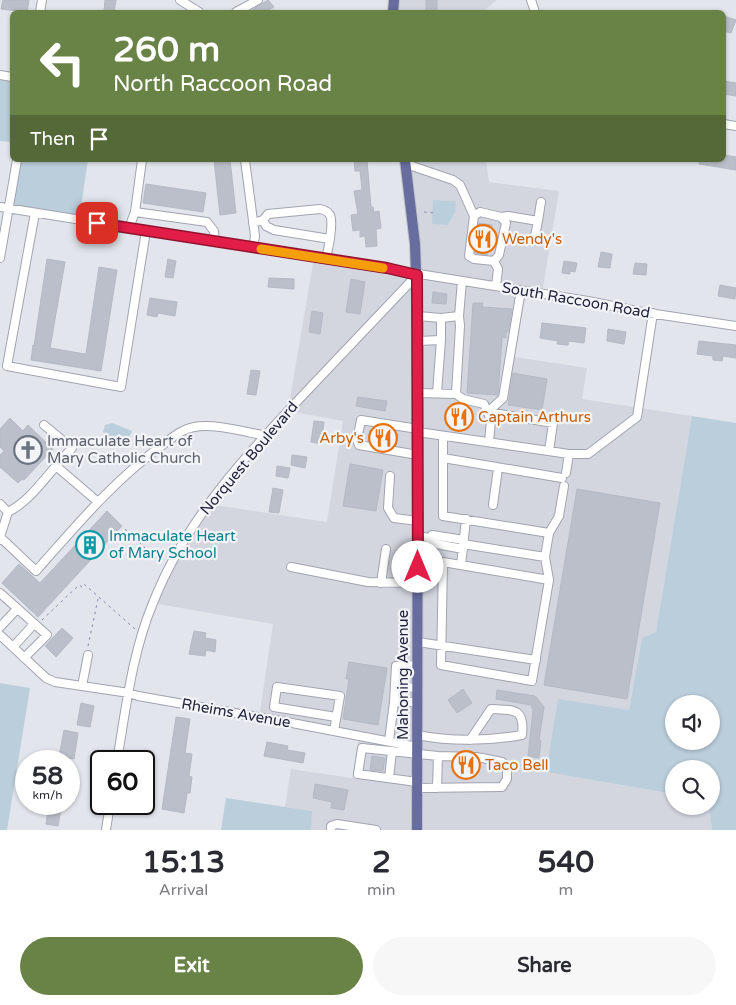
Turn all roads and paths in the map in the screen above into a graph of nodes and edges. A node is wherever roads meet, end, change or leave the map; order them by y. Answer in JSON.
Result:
{"nodes":[{"id":1,"x":180,"y":0,"type":"edge"},
{"id":2,"x":258,"y":0,"type":"edge"},
{"id":3,"x":196,"y":10,"type":"edge"},
{"id":4,"x":240,"y":10,"type":"edge"},
{"id":5,"x":16,"y":162,"type":"edge"},
{"id":6,"x":142,"y":162,"type":"edge"},
{"id":7,"x":245,"y":162,"type":"edge"},
{"id":8,"x":406,"y":162,"type":"edge"},
{"id":9,"x":541,"y":202,"type":"dead end"},
{"id":10,"x":4,"y":208,"type":"edge"},
{"id":11,"x":135,"y":212,"type":"junction"},
{"id":12,"x":424,"y":212,"type":"dead end"},
{"id":13,"x":435,"y":212,"type":"dead end"},
{"id":14,"x":35,"y":214,"type":"junction"},
{"id":15,"x":474,"y":216,"type":"junction"},
{"id":16,"x":501,"y":217,"type":"junction"},
{"id":17,"x":264,"y":220,"type":"junction"},
{"id":18,"x":538,"y":221,"type":"junction"},
{"id":19,"x":253,"y":223,"type":"junction"},
{"id":20,"x":129,"y":228,"type":"junction"},
{"id":21,"x":146,"y":231,"type":"junction"},
{"id":22,"x":330,"y":239,"type":"junction"},
{"id":23,"x":534,"y":241,"type":"dead end"},
{"id":24,"x":215,"y":242,"type":"junction"},
{"id":25,"x":253,"y":248,"type":"junction"},
{"id":26,"x":0,"y":258,"type":"edge"},
{"id":27,"x":326,"y":259,"type":"junction"},
{"id":28,"x":494,"y":261,"type":"junction"},
{"id":29,"x":417,"y":275,"type":"junction"},
{"id":30,"x":462,"y":281,"type":"junction"},
{"id":31,"x":496,"y":286,"type":"junction"},
{"id":32,"x":521,"y":290,"type":"junction"},
{"id":33,"x":653,"y":313,"type":"junction"},
{"id":34,"x":418,"y":316,"type":"junction"},
{"id":35,"x":459,"y":316,"type":"junction"},
{"id":36,"x":441,"y":318,"type":"junction"},
{"id":37,"x":736,"y":326,"type":"edge"},
{"id":38,"x":440,"y":340,"type":"junction"},
{"id":39,"x":418,"y":341,"type":"junction"},
{"id":40,"x":418,"y":393,"type":"junction"},
{"id":41,"x":437,"y":393,"type":"junction"},
{"id":42,"x":456,"y":394,"type":"junction"},
{"id":43,"x":488,"y":412,"type":"junction"},
{"id":44,"x":44,"y":425,"type":"dead end"},
{"id":45,"x":418,"y":431,"type":"junction"},
{"id":46,"x":266,"y":436,"type":"junction"},
{"id":47,"x":443,"y":436,"type":"junction"},
{"id":48,"x":489,"y":442,"type":"junction"},
{"id":49,"x":549,"y":451,"type":"junction"},
{"id":50,"x":569,"y":454,"type":"junction"},
{"id":51,"x":418,"y":455,"type":"junction"},
{"id":52,"x":443,"y":458,"type":"junction"},
{"id":53,"x":56,"y":466,"type":"junction"},
{"id":54,"x":498,"y":468,"type":"junction"},
{"id":55,"x":390,"y":476,"type":"dead end"},
{"id":56,"x":564,"y":479,"type":"junction"},
{"id":57,"x":98,"y":502,"type":"junction"},
{"id":58,"x":0,"y":504,"type":"edge"},
{"id":59,"x":493,"y":505,"type":"dead end"},
{"id":60,"x":8,"y":512,"type":"junction"},
{"id":61,"x":466,"y":519,"type":"junction"},
{"id":62,"x":418,"y":521,"type":"junction"},
{"id":63,"x":125,"y":529,"type":"dead end"},
{"id":64,"x":549,"y":533,"type":"junction"},
{"id":65,"x":418,"y":536,"type":"junction"},
{"id":66,"x":0,"y":539,"type":"edge"},
{"id":67,"x":463,"y":544,"type":"junction"},
{"id":68,"x":386,"y":549,"type":"dead end"},
{"id":69,"x":545,"y":557,"type":"junction"},
{"id":70,"x":159,"y":561,"type":"dead end"},
{"id":71,"x":461,"y":565,"type":"junction"},
{"id":72,"x":291,"y":568,"type":"dead end"},
{"id":73,"x":549,"y":580,"type":"junction"},
{"id":74,"x":418,"y":582,"type":"junction"},
{"id":75,"x":381,"y":583,"type":"junction"},
{"id":76,"x":0,"y":594,"type":"edge"},
{"id":77,"x":98,"y":598,"type":"junction"},
{"id":78,"x":17,"y":609,"type":"junction"},
{"id":79,"x":35,"y":625,"type":"junction"},
{"id":80,"x":0,"y":628,"type":"edge"},
{"id":81,"x":142,"y":632,"type":"junction"},
{"id":82,"x":0,"y":635,"type":"edge"},
{"id":83,"x":418,"y":642,"type":"junction"},
{"id":84,"x":441,"y":645,"type":"junction"},
{"id":85,"x":13,"y":647,"type":"junction"},
{"id":86,"x":88,"y":654,"type":"joint"},
{"id":87,"x":24,"y":658,"type":"junction"},
{"id":88,"x":536,"y":660,"type":"junction"},
{"id":89,"x":418,"y":665,"type":"junction"},
{"id":90,"x":82,"y":686,"type":"junction"},
{"id":91,"x":418,"y":687,"type":"junction"},
{"id":92,"x":395,"y":689,"type":"junction"},
{"id":93,"x":129,"y":693,"type":"junction"},
{"id":94,"x":394,"y":702,"type":"junction"},
{"id":95,"x":418,"y":702,"type":"junction"},
{"id":96,"x":336,"y":717,"type":"junction"},
{"id":97,"x":334,"y":731,"type":"junction"},
{"id":98,"x":418,"y":735,"type":"junction"},
{"id":99,"x":470,"y":740,"type":"junction"},
{"id":100,"x":388,"y":741,"type":"junction"},
{"id":101,"x":119,"y":750,"type":"edge"},
{"id":102,"x":417,"y":751,"type":"junction"},
{"id":103,"x":392,"y":752,"type":"junction"},
{"id":104,"x":438,"y":756,"type":"junction"},
{"id":105,"x":389,"y":778,"type":"junction"},
{"id":106,"x":417,"y":785,"type":"junction"},
{"id":107,"x":437,"y":788,"type":"junction"},
{"id":108,"x":108,"y":815,"type":"edge"},
{"id":109,"x":343,"y":825,"type":"junction"},
{"id":110,"x":106,"y":830,"type":"edge"},
{"id":111,"x":331,"y":830,"type":"edge"},
{"id":112,"x":335,"y":830,"type":"edge"},
{"id":113,"x":376,"y":830,"type":"edge"},
{"id":114,"x":417,"y":830,"type":"edge"}],
"edges":[{"from":1,"to":3,"type":"street"},
{"from":2,"to":4,"type":"street"},
{"from":5,"to":10,"type":"street"},
{"from":6,"to":11,"type":"street"},
{"from":7,"to":19,"type":"street"},
{"from":8,"to":15,"type":"street"},
{"from":8,"to":29,"type":"main road","name":"Mahoning Avenue"},
{"from":9,"to":18,"type":"street"},
{"from":10,"to":14,"type":"street","name":"South Raccoon Road"},
{"from":10,"to":26,"type":"street"},
{"from":11,"to":20,"type":"street"},
{"from":11,"to":24,"type":"street"},
{"from":12,"to":13,"type":"path"},
{"from":14,"to":20,"type":"street","name":"South Raccoon Road"},
{"from":14,"to":21,"type":"street"},
{"from":15,"to":16,"type":"street"},
{"from":15,"to":28,"type":"street"},
{"from":16,"to":18,"type":"street"},
{"from":16,"to":28,"type":"street"},
{"from":17,"to":19,"type":"street"},
{"from":17,"to":22,"type":"street"},
{"from":17,"to":22,"type":"street"},
{"from":18,"to":23,"type":"street"},
{"from":19,"to":25,"type":"street"},
{"from":20,"to":21,"type":"street","name":"South Raccoon Road"},
{"from":21,"to":24,"type":"street","name":"South Raccoon Road"},
{"from":22,"to":27,"type":"street"},
{"from":24,"to":25,"type":"street","name":"South Raccoon Road"},
{"from":25,"to":27,"type":"street","name":"South Raccoon Road"},
{"from":27,"to":29,"type":"street","name":"South Raccoon Road"},
{"from":28,"to":31,"type":"street"},
{"from":29,"to":30,"type":"street","name":"South Raccoon Road"},
{"from":29,"to":34,"type":"main road","name":"Mahoning Avenue"},
{"from":29,"to":46,"type":"street","name":"Norquest Boulevard"},
{"from":30,"to":31,"type":"street","name":"South Raccoon Road"},
{"from":30,"to":35,"type":"street"},
{"from":31,"to":32,"type":"street","name":"South Raccoon Road"},
{"from":32,"to":33,"type":"street","name":"South Raccoon Road"},
{"from":32,"to":43,"type":"street"},
{"from":33,"to":37,"type":"street","name":"South Raccoon Road"},
{"from":33,"to":50,"type":"street"},
{"from":34,"to":36,"type":"street"},
{"from":34,"to":39,"type":"main road","name":"Mahoning Avenue"},
{"from":35,"to":36,"type":"street"},
{"from":35,"to":42,"type":"street"},
{"from":36,"to":38,"type":"street"},
{"from":38,"to":39,"type":"street"},
{"from":38,"to":41,"type":"street"},
{"from":39,"to":40,"type":"main road","name":"Mahoning Avenue"},
{"from":40,"to":41,"type":"street"},
{"from":40,"to":45,"type":"main road","name":"Mahoning Avenue"},
{"from":41,"to":42,"type":"street"},
{"from":42,"to":43,"type":"street"},
{"from":43,"to":48,"type":"street"},
{"from":43,"to":49,"type":"street"},
{"from":44,"to":53,"type":"street"},
{"from":45,"to":47,"type":"street"},
{"from":45,"to":51,"type":"main road","name":"Mahoning Avenue"},
{"from":45,"to":51,"type":"street"},
{"from":46,"to":57,"type":"street"},
{"from":46,"to":81,"type":"street","name":"Norquest Boulevard"},
{"from":47,"to":48,"type":"street"},
{"from":47,"to":52,"type":"street"},
{"from":48,"to":49,"type":"street"},
{"from":49,"to":50,"type":"street"},
{"from":50,"to":56,"type":"street"},
{"from":51,"to":62,"type":"main road","name":"Mahoning Avenue"},
{"from":52,"to":54,"type":"street"},
{"from":52,"to":61,"type":"street"},
{"from":53,"to":57,"type":"street"},
{"from":53,"to":60,"type":"street"},
{"from":54,"to":56,"type":"street"},
{"from":54,"to":59,"type":"street"},
{"from":55,"to":62,"type":"street"},
{"from":56,"to":64,"type":"street"},
{"from":57,"to":66,"type":"street"},
{"from":58,"to":60,"type":"street"},
{"from":60,"to":66,"type":"street"},
{"from":61,"to":64,"type":"street"},
{"from":61,"to":67,"type":"street"},
{"from":62,"to":65,"type":"main road","name":"Mahoning Avenue"},
{"from":63,"to":70,"type":"path"},
{"from":64,"to":69,"type":"street"},
{"from":65,"to":67,"type":"street"},
{"from":65,"to":74,"type":"main road","name":"Mahoning Avenue"},
{"from":67,"to":69,"type":"street"},
{"from":67,"to":71,"type":"street"},
{"from":68,"to":75,"type":"street"},
{"from":69,"to":73,"type":"street"},
{"from":71,"to":73,"type":"street"},
{"from":71,"to":84,"type":"street"},
{"from":72,"to":75,"type":"street"},
{"from":73,"to":88,"type":"street"},
{"from":74,"to":75,"type":"street"},
{"from":74,"to":83,"type":"main road","name":"Mahoning Avenue"},
{"from":76,"to":78,"type":"street"},
{"from":77,"to":79,"type":"path"},
{"from":77,"to":81,"type":"path"},
{"from":77,"to":86,"type":"path"},
{"from":78,"to":79,"type":"street"},
{"from":78,"to":80,"type":"street"},
{"from":79,"to":85,"type":"street"},
{"from":79,"to":87,"type":"street"},
{"from":81,"to":93,"type":"street","name":"Norquest Boulevard"},
{"from":82,"to":85,"type":"street"},
{"from":83,"to":84,"type":"street"},
{"from":83,"to":89,"type":"main road","name":"Mahoning Avenue"},
{"from":84,"to":88,"type":"street"},
{"from":84,"to":88,"type":"street"},
{"from":85,"to":87,"type":"street"},
{"from":86,"to":90,"type":"street"},
{"from":87,"to":90,"type":"street","name":"Rheims Avenue"},
{"from":89,"to":91,"type":"main road","name":"Mahoning Avenue"},
{"from":89,"to":92,"type":"street"},
{"from":90,"to":93,"type":"street","name":"Rheims Avenue"},
{"from":91,"to":92,"type":"street"},
{"from":91,"to":95,"type":"main road","name":"Mahoning Avenue"},
{"from":92,"to":94,"type":"street"},
{"from":93,"to":97,"type":"street","name":"Rheims Avenue"},
{"from":93,"to":101,"type":"street","name":"Norquest Boulevard"},
{"from":94,"to":95,"type":"street"},
{"from":94,"to":100,"type":"street"},
{"from":95,"to":98,"type":"main road","name":"Mahoning Avenue"},
{"from":96,"to":96,"type":"street"},
{"from":96,"to":97,"type":"street"},
{"from":97,"to":100,"type":"street","name":"Rheims Avenue"},
{"from":98,"to":99,"type":"street"},
{"from":98,"to":102,"type":"main road","name":"Mahoning Avenue"},
{"from":99,"to":99,"type":"street"},
{"from":100,"to":102,"type":"street","name":"Rheims Avenue"},
{"from":102,"to":103,"type":"street"},
{"from":102,"to":104,"type":"street"},
{"from":102,"to":106,"type":"main road","name":"Mahoning Avenue"},
{"from":103,"to":105,"type":"street"},
{"from":103,"to":105,"type":"street"},
{"from":104,"to":107,"type":"street"},
{"from":104,"to":107,"type":"street"},
{"from":105,"to":106,"type":"street"},
{"from":106,"to":107,"type":"street"},
{"from":106,"to":114,"type":"main road","name":"Mahoning Avenue"},
{"from":108,"to":110,"type":"street"},
{"from":109,"to":111,"type":"street"},
{"from":109,"to":112,"type":"street"},
{"from":109,"to":113,"type":"street"}]}
